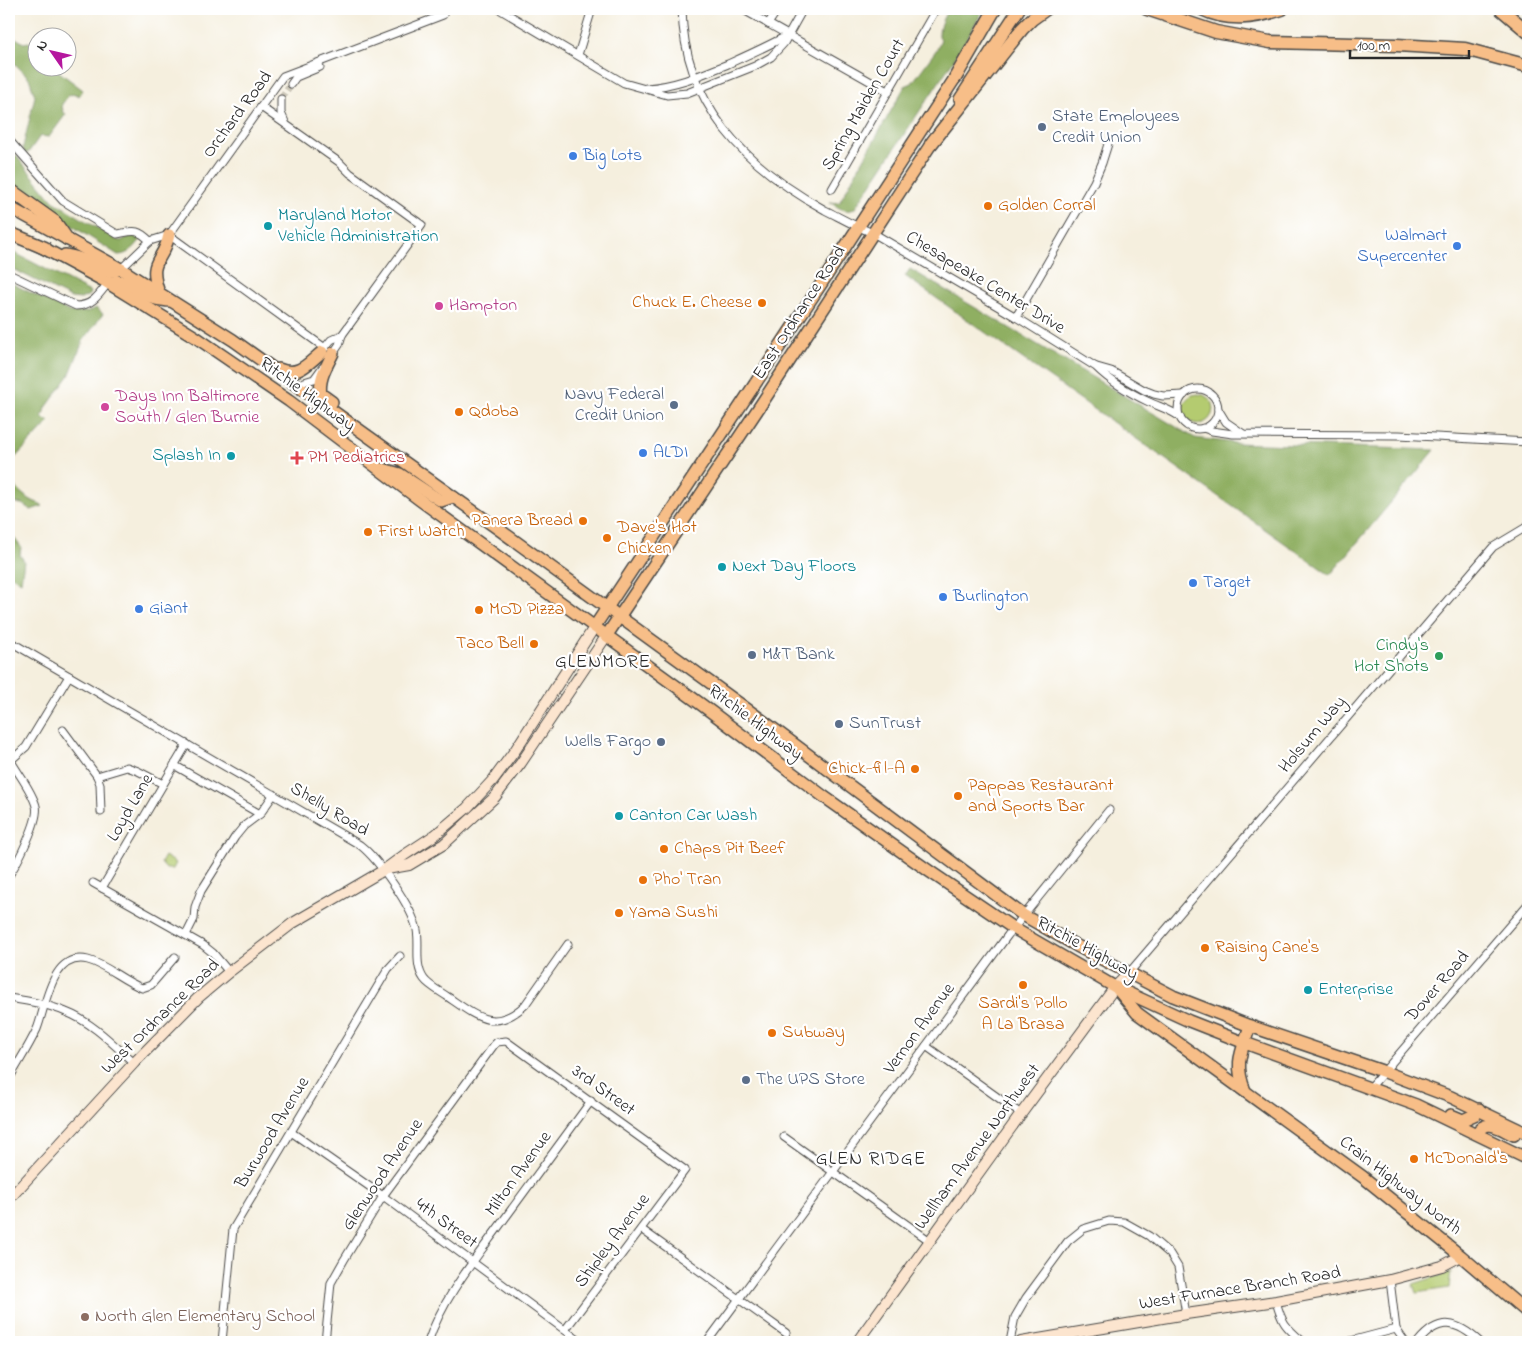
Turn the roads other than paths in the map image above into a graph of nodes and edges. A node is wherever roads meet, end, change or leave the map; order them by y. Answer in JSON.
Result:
{"nodes":[{"id":1,"x":499,"y":9,"type":"edge"},
{"id":2,"x":592,"y":9,"type":"edge"},
{"id":3,"x":682,"y":9,"type":"edge"},
{"id":4,"x":742,"y":9,"type":"edge"},
{"id":5,"x":778,"y":9,"type":"edge"},
{"id":6,"x":803,"y":9,"type":"edge"},
{"id":7,"x":936,"y":9,"type":"edge"},
{"id":8,"x":995,"y":9,"type":"edge"},
{"id":9,"x":1000,"y":9,"type":"edge"},
{"id":10,"x":1019,"y":9,"type":"edge"},
{"id":11,"x":1046,"y":9,"type":"edge"},
{"id":12,"x":1148,"y":9,"type":"edge"},
{"id":13,"x":1202,"y":9,"type":"edge"},
{"id":14,"x":1282,"y":9,"type":"edge"},
{"id":15,"x":1501,"y":9,"type":"edge"},
{"id":16,"x":1161,"y":11,"type":"edge"},
{"id":17,"x":443,"y":15,"type":"dead end"},
{"id":18,"x":768,"y":24,"type":"junction"},
{"id":19,"x":1528,"y":32,"type":"edge"},
{"id":20,"x":788,"y":35,"type":"junction"},
{"id":21,"x":340,"y":55,"type":"junction"},
{"id":22,"x":578,"y":55,"type":"junction"},
{"id":23,"x":1528,"y":66,"type":"edge"},
{"id":24,"x":695,"y":78,"type":"junction"},
{"id":25,"x":955,"y":78,"type":"junction"},
{"id":26,"x":291,"y":84,"type":"tunnel mouth"},
{"id":27,"x":700,"y":87,"type":"junction"},
{"id":28,"x":644,"y":89,"type":"junction"},
{"id":29,"x":889,"y":92,"type":"junction"},
{"id":30,"x":281,"y":99,"type":"tunnel mouth"},
{"id":31,"x":261,"y":107,"type":"junction"},
{"id":32,"x":285,"y":122,"type":"junction"},
{"id":33,"x":9,"y":140,"type":"edge"},
{"id":34,"x":931,"y":144,"type":"junction"},
{"id":35,"x":1108,"y":144,"type":"dead end"},
{"id":36,"x":9,"y":189,"type":"edge"},
{"id":37,"x":832,"y":189,"type":"dead end"},
{"id":38,"x":9,"y":206,"type":"edge"},
{"id":39,"x":858,"y":227,"type":"junction"},
{"id":40,"x":9,"y":228,"type":"edge"},
{"id":41,"x":9,"y":233,"type":"edge"},
{"id":42,"x":873,"y":234,"type":"junction"},
{"id":43,"x":169,"y":235,"type":"junction"},
{"id":44,"x":67,"y":239,"type":"junction"},
{"id":45,"x":150,"y":240,"type":"junction"},
{"id":46,"x":44,"y":248,"type":"junction"},
{"id":47,"x":121,"y":270,"type":"junction"},
{"id":48,"x":9,"y":274,"type":"edge"},
{"id":49,"x":108,"y":283,"type":"junction"},
{"id":50,"x":159,"y":293,"type":"junction"},
{"id":51,"x":173,"y":302,"type":"junction"},
{"id":52,"x":1016,"y":317,"type":"junction"},
{"id":53,"x":326,"y":351,"type":"junction"},
{"id":54,"x":270,"y":366,"type":"junction"},
{"id":55,"x":1096,"y":367,"type":"junction"},
{"id":56,"x":302,"y":385,"type":"junction"},
{"id":57,"x":1184,"y":395,"type":"junction"},
{"id":58,"x":1218,"y":409,"type":"junction"},
{"id":59,"x":1180,"y":417,"type":"junction"},
{"id":60,"x":355,"y":427,"type":"junction"},
{"id":61,"x":1203,"y":428,"type":"junction"},
{"id":62,"x":1242,"y":433,"type":"junction"},
{"id":63,"x":1528,"y":442,"type":"edge"},
{"id":64,"x":376,"y":467,"type":"junction"},
{"id":65,"x":453,"y":496,"type":"junction"},
{"id":66,"x":1528,"y":526,"type":"edge"},
{"id":67,"x":606,"y":608,"type":"junction"},
{"id":68,"x":619,"y":617,"type":"junction"},
{"id":69,"x":595,"y":626,"type":"junction"},
{"id":70,"x":607,"y":635,"type":"junction"},
{"id":71,"x":9,"y":640,"type":"edge"},
{"id":72,"x":69,"y":676,"type":"junction"},
{"id":73,"x":63,"y":730,"type":"dead end"},
{"id":74,"x":187,"y":744,"type":"junction"},
{"id":75,"x":10,"y":762,"type":"edge"},
{"id":76,"x":174,"y":765,"type":"junction"},
{"id":77,"x":97,"y":776,"type":"junction"},
{"id":78,"x":163,"y":784,"type":"junction"},
{"id":79,"x":274,"y":794,"type":"junction"},
{"id":80,"x":1109,"y":810,"type":"dead end"},
{"id":81,"x":101,"y":812,"type":"dead end"},
{"id":82,"x":260,"y":814,"type":"junction"},
{"id":83,"x":384,"y":870,"type":"junction"},
{"id":84,"x":9,"y":875,"type":"edge"},
{"id":85,"x":93,"y":883,"type":"dead end"},
{"id":86,"x":102,"y":888,"type":"junction"},
{"id":87,"x":1528,"y":904,"type":"edge"},
{"id":88,"x":1023,"y":915,"type":"junction"},
{"id":89,"x":1013,"y":928,"type":"junction"},
{"id":90,"x":186,"y":935,"type":"junction"},
{"id":91,"x":568,"y":944,"type":"dead end"},
{"id":92,"x":400,"y":956,"type":"dead end"},
{"id":93,"x":175,"y":957,"type":"dead end"},
{"id":94,"x":229,"y":972,"type":"junction"},
{"id":95,"x":1128,"y":974,"type":"junction"},
{"id":96,"x":1115,"y":987,"type":"junction"},
{"id":97,"x":9,"y":998,"type":"edge"},
{"id":98,"x":45,"y":1005,"type":"junction"},
{"id":99,"x":1250,"y":1026,"type":"junction"},
{"id":100,"x":501,"y":1041,"type":"joint"},
{"id":101,"x":1245,"y":1044,"type":"junction"},
{"id":102,"x":926,"y":1046,"type":"junction"},
{"id":103,"x":134,"y":1063,"type":"junction"},
{"id":104,"x":1385,"y":1072,"type":"junction"},
{"id":105,"x":9,"y":1079,"type":"edge"},
{"id":106,"x":1369,"y":1089,"type":"junction"},
{"id":107,"x":1245,"y":1091,"type":"junction"},
{"id":108,"x":591,"y":1101,"type":"junction"},
{"id":109,"x":1416,"y":1105,"type":"junction"},
{"id":110,"x":1479,"y":1109,"type":"junction"},
{"id":111,"x":1021,"y":1114,"type":"junction"},
{"id":112,"x":291,"y":1132,"type":"junction"},
{"id":113,"x":1477,"y":1133,"type":"junction"},
{"id":114,"x":1528,"y":1134,"type":"edge"},
{"id":115,"x":784,"y":1137,"type":"dead end"},
{"id":116,"x":1528,"y":1159,"type":"edge"},
{"id":117,"x":685,"y":1170,"type":"joint"},
{"id":118,"x":833,"y":1172,"type":"junction"},
{"id":119,"x":383,"y":1196,"type":"junction"},
{"id":120,"x":9,"y":1199,"type":"edge"},
{"id":121,"x":641,"y":1229,"type":"junction"},
{"id":122,"x":930,"y":1241,"type":"junction"},
{"id":123,"x":1461,"y":1256,"type":"junction"},
{"id":124,"x":473,"y":1262,"type":"junction"},
{"id":125,"x":1390,"y":1280,"type":"junction"},
{"id":126,"x":739,"y":1299,"type":"junction"},
{"id":127,"x":1276,"y":1301,"type":"junction"},
{"id":128,"x":1528,"y":1313,"type":"edge"},
{"id":129,"x":1186,"y":1314,"type":"junction"},
{"id":130,"x":1396,"y":1329,"type":"junction"},
{"id":131,"x":565,"y":1330,"type":"junction"},
{"id":132,"x":786,"y":1333,"type":"dead end"},
{"id":133,"x":1079,"y":1338,"type":"edge"},
{"id":134,"x":222,"y":1342,"type":"edge"},
{"id":135,"x":325,"y":1342,"type":"edge"},
{"id":136,"x":428,"y":1342,"type":"edge"},
{"id":137,"x":581,"y":1342,"type":"edge"},
{"id":138,"x":707,"y":1342,"type":"edge"},
{"id":139,"x":857,"y":1342,"type":"edge"},
{"id":140,"x":1010,"y":1342,"type":"edge"},
{"id":141,"x":1022,"y":1342,"type":"edge"},
{"id":142,"x":1303,"y":1342,"type":"edge"},
{"id":143,"x":1348,"y":1342,"type":"edge"},
{"id":144,"x":1405,"y":1342,"type":"edge"},
{"id":145,"x":1418,"y":1342,"type":"edge"},
{"id":146,"x":1480,"y":1342,"type":"edge"}],
"edges":[{"from":1,"to":22,"type":"street"},
{"from":2,"to":22,"type":"street"},
{"from":3,"to":24,"type":"street","name":"Chesapeake Center Drive"},
{"from":4,"to":18,"type":"street"},
{"from":5,"to":18,"type":"street"},
{"from":6,"to":20,"type":"street"},
{"from":7,"to":29,"type":"street","name":"Spring Maiden Court"},
{"from":8,"to":25,"type":"highway"},
{"from":9,"to":25,"type":"main road","name":"East Ordnance Road"},
{"from":10,"to":34,"type":"main road","name":"East Ordnance Road"},
{"from":11,"to":34,"type":"highway"},
{"from":12,"to":16,"type":"highway"},
{"from":13,"to":14,"type":"highway"},
{"from":15,"to":19,"type":"highway"},
{"from":16,"to":23,"type":"highway"},
{"from":17,"to":21,"type":"street","name":"Orchard Road"},
{"from":18,"to":20,"type":"street"},
{"from":20,"to":24,"type":"street"},
{"from":20,"to":27,"type":"street"},
{"from":20,"to":29,"type":"street"},
{"from":21,"to":26,"type":"street"},
{"from":21,"to":31,"type":"street","name":"Orchard Road"},
{"from":22,"to":28,"type":"street"},
{"from":24,"to":27,"type":"street","name":"Chesapeake Center Drive"},
{"from":24,"to":28,"type":"street"},
{"from":25,"to":39,"type":"main road","name":"East Ordnance Road"},
{"from":27,"to":28,"type":"street"},
{"from":27,"to":39,"type":"street","name":"Chesapeake Center Drive"},
{"from":29,"to":37,"type":"street","name":"Spring Maiden Court"},
{"from":30,"to":32,"type":"street"},
{"from":31,"to":32,"type":"street"},
{"from":31,"to":43,"type":"street","name":"Orchard Road"},
{"from":32,"to":53,"type":"street"},
{"from":33,"to":45,"type":"street"},
{"from":34,"to":42,"type":"main road","name":"East Ordnance Road"},
{"from":35,"to":52,"type":"street"},
{"from":36,"to":44,"type":"highway"},
{"from":38,"to":44,"type":"main road","name":"Ritchie Highway"},
{"from":39,"to":42,"type":"street","name":"Chesapeake Center Drive"},
{"from":39,"to":67,"type":"main road","name":"East Ordnance Road"},
{"from":40,"to":46,"type":"main road","name":"Ritchie Highway"},
{"from":41,"to":46,"type":"highway"},
{"from":42,"to":52,"type":"street","name":"Chesapeake Center Drive"},
{"from":42,"to":68,"type":"main road","name":"East Ordnance Road"},
{"from":43,"to":45,"type":"street"},
{"from":43,"to":50,"type":"main road"},
{"from":43,"to":53,"type":"street"},
{"from":44,"to":47,"type":"main road","name":"Ritchie Highway"},
{"from":45,"to":47,"type":"street"},
{"from":46,"to":47,"type":"main road"},
{"from":46,"to":49,"type":"main road","name":"Ritchie Highway"},
{"from":47,"to":50,"type":"main road","name":"Ritchie Highway"},
{"from":48,"to":49,"type":"street"},
{"from":49,"to":51,"type":"main road"},
{"from":49,"to":64,"type":"main road","name":"Ritchie Highway"},
{"from":50,"to":51,"type":"main road","name":"Ritchie Highway"},
{"from":51,"to":54,"type":"main road","name":"Ritchie Highway"},
{"from":52,"to":55,"type":"street","name":"Chesapeake Center Drive"},
{"from":53,"to":54,"type":"main road"},
{"from":53,"to":56,"type":"street"},
{"from":53,"to":56,"type":"street"},
{"from":53,"to":60,"type":"main road"},
{"from":54,"to":56,"type":"main road","name":"Ritchie Highway"},
{"from":55,"to":57,"type":"street"},
{"from":55,"to":59,"type":"street"},
{"from":56,"to":60,"type":"main road","name":"Ritchie Highway"},
{"from":57,"to":58,"type":"street"},
{"from":57,"to":59,"type":"street"},
{"from":58,"to":61,"type":"street"},
{"from":58,"to":62,"type":"street"},
{"from":59,"to":61,"type":"street"},
{"from":60,"to":65,"type":"main road","name":"Ritchie Highway"},
{"from":61,"to":62,"type":"street"},
{"from":62,"to":63,"type":"street"},
{"from":64,"to":65,"type":"main road"},
{"from":64,"to":69,"type":"main road","name":"Ritchie Highway"},
{"from":65,"to":67,"type":"main road","name":"Ritchie Highway"},
{"from":66,"to":95,"type":"street","name":"Holsum Way"},
{"from":67,"to":68,"type":"main road","name":"Ritchie Highway"},
{"from":67,"to":69,"type":"main road","name":"East Ordnance Road"},
{"from":68,"to":70,"type":"main road","name":"East Ordnance Road"},
{"from":68,"to":88,"type":"main road","name":"Ritchie Highway"},
{"from":69,"to":70,"type":"main road","name":"Ritchie Highway"},
{"from":69,"to":83,"type":"main road","name":"West Ordnance Road"},
{"from":70,"to":83,"type":"main road","name":"West Ordnance Road"},
{"from":70,"to":89,"type":"main road","name":"Ritchie Highway"},
{"from":71,"to":72,"type":"street","name":"Shelly Road"},
{"from":72,"to":74,"type":"street","name":"Shelly Road"},
{"from":72,"to":75,"type":"street"},
{"from":73,"to":77,"type":"street"},
{"from":74,"to":76,"type":"street","name":"Loyd Lane"},
{"from":74,"to":79,"type":"street","name":"Shelly Road"},
{"from":75,"to":84,"type":"street"},
{"from":76,"to":78,"type":"street","name":"Loyd Lane"},
{"from":76,"to":82,"type":"street"},
{"from":77,"to":78,"type":"street"},
{"from":77,"to":81,"type":"street"},
{"from":78,"to":86,"type":"street","name":"Loyd Lane"},
{"from":79,"to":82,"type":"street"},
{"from":79,"to":83,"type":"street","name":"Shelly Road"},
{"from":80,"to":88,"type":"street","name":"Vernon Avenue"},
{"from":82,"to":90,"type":"street"},
{"from":83,"to":91,"type":"street","name":"Shelly Road"},
{"from":83,"to":94,"type":"main road","name":"West Ordnance Road"},
{"from":85,"to":86,"type":"street"},
{"from":86,"to":90,"type":"street"},
{"from":87,"to":104,"type":"street","name":"Dover Road"},
{"from":88,"to":89,"type":"street","name":"Vernon Avenue"},
{"from":88,"to":95,"type":"main road","name":"Ritchie Highway"},
{"from":89,"to":96,"type":"main road","name":"Ritchie Highway"},
{"from":89,"to":102,"type":"street","name":"Vernon Avenue"},
{"from":90,"to":94,"type":"street"},
{"from":92,"to":112,"type":"street","name":"Burwood Avenue"},
{"from":93,"to":98,"type":"street"},
{"from":94,"to":103,"type":"main road","name":"West Ordnance Road"},
{"from":95,"to":96,"type":"main road","name":"Wellham Avenue Northwest"},
{"from":95,"to":99,"type":"main road","name":"Ritchie Highway"},
{"from":96,"to":101,"type":"main road","name":"Ritchie Highway"},
{"from":96,"to":107,"type":"main road","name":"Crain Highway North"},
{"from":96,"to":111,"type":"main road","name":"Wellham Avenue Northwest"},
{"from":97,"to":98,"type":"street"},
{"from":98,"to":103,"type":"street"},
{"from":98,"to":105,"type":"street"},
{"from":99,"to":101,"type":"main road"},
{"from":99,"to":104,"type":"main road","name":"Ritchie Highway"},
{"from":100,"to":108,"type":"street","name":"3rd Street"},
{"from":100,"to":119,"type":"street","name":"Glenwood Avenue"},
{"from":101,"to":106,"type":"main road","name":"Ritchie Highway"},
{"from":101,"to":107,"type":"main road"},
{"from":102,"to":111,"type":"street"},
{"from":102,"to":118,"type":"street","name":"Vernon Avenue"},
{"from":103,"to":120,"type":"main road","name":"West Ordnance Road"},
{"from":104,"to":106,"type":"street","name":"Dover Road"},
{"from":104,"to":110,"type":"main road","name":"Ritchie Highway"},
{"from":106,"to":109,"type":"main road","name":"Ritchie Highway"},
{"from":107,"to":123,"type":"main road","name":"Crain Highway North"},
{"from":108,"to":117,"type":"street","name":"3rd Street"},
{"from":108,"to":124,"type":"street","name":"Milton Avenue"},
{"from":109,"to":110,"type":"main road"},
{"from":109,"to":113,"type":"main road","name":"Ritchie Highway"},
{"from":110,"to":114,"type":"main road","name":"Ritchie Highway"},
{"from":111,"to":122,"type":"main road","name":"Wellham Avenue Northwest"},
{"from":112,"to":119,"type":"street","name":"4th Street"},
{"from":112,"to":134,"type":"street","name":"Burwood Avenue"},
{"from":113,"to":114,"type":"main road"},
{"from":113,"to":116,"type":"main road","name":"Ritchie Highway"},
{"from":115,"to":118,"type":"street"},
{"from":117,"to":121,"type":"street","name":"Shipley Avenue"},
{"from":118,"to":122,"type":"street"},
{"from":118,"to":126,"type":"street","name":"Vernon Avenue"},
{"from":119,"to":124,"type":"street","name":"4th Street"},
{"from":119,"to":135,"type":"street","name":"Glenwood Avenue"},
{"from":121,"to":126,"type":"street"},
{"from":121,"to":131,"type":"street","name":"Shipley Avenue"},
{"from":122,"to":139,"type":"main road","name":"Wellham Avenue Northwest"},
{"from":123,"to":125,"type":"main road","name":"West Furnace Branch Road"},
{"from":123,"to":128,"type":"main road","name":"Crain Highway North"},
{"from":124,"to":131,"type":"street","name":"4th Street"},
{"from":124,"to":136,"type":"street","name":"Milton Avenue"},
{"from":125,"to":127,"type":"main road","name":"West Furnace Branch Road"},
{"from":125,"to":130,"type":"street"},
{"from":126,"to":132,"type":"street"},
{"from":126,"to":138,"type":"street","name":"Vernon Avenue"},
{"from":127,"to":129,"type":"main road","name":"West Furnace Branch Road"},
{"from":127,"to":142,"type":"street"},
{"from":129,"to":133,"type":"main road","name":"West Furnace Branch Road"},
{"from":129,"to":140,"type":"street"},
{"from":130,"to":143,"type":"street"},
{"from":130,"to":144,"type":"street"},
{"from":131,"to":137,"type":"street","name":"4th Street"},
{"from":133,"to":141,"type":"main road","name":"West Furnace Branch Road"},
{"from":145,"to":146,"type":"street"}]}
